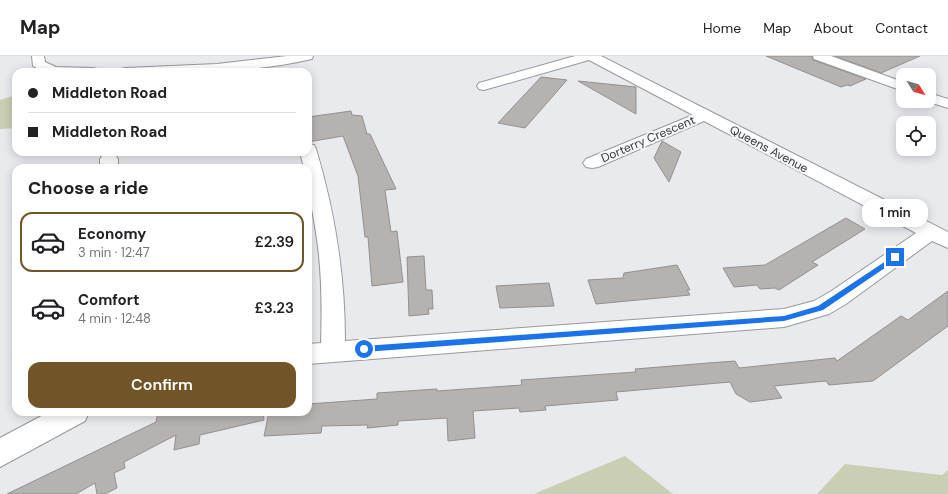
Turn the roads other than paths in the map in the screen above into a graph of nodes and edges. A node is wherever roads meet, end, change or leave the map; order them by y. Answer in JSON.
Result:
{"nodes":[{"id":1,"x":38,"y":56,"type":"edge"},
{"id":2,"x":307,"y":56,"type":"edge"},
{"id":3,"x":590,"y":56,"type":"edge"},
{"id":4,"x":819,"y":56,"type":"edge"},
{"id":5,"x":46,"y":68,"type":"edge"},
{"id":6,"x":219,"y":68,"type":"edge"},
{"id":7,"x":896,"y":84,"type":"edge"},
{"id":8,"x":484,"y":86,"type":"dead end"},
{"id":9,"x":936,"y":100,"type":"edge"},
{"id":10,"x":948,"y":104,"type":"edge"},
{"id":11,"x":705,"y":115,"type":"junction"},
{"id":12,"x":592,"y":163,"type":"dead end"},
{"id":13,"x":312,"y":164,"type":"edge"},
{"id":14,"x":939,"y":237,"type":"edge"},
{"id":15,"x":333,"y":351,"type":"junction"},
{"id":16,"x":312,"y":354,"type":"edge"},
{"id":17,"x":68,"y":416,"type":"edge"},
{"id":18,"x":0,"y":453,"type":"edge"}],
"edges":[{"from":1,"to":5,"type":"street"},
{"from":2,"to":6,"type":"street"},
{"from":3,"to":8,"type":"street"},
{"from":3,"to":11,"type":"street","name":"Queens Avenue"},
{"from":4,"to":7,"type":"street"},
{"from":9,"to":10,"type":"street"},
{"from":11,"to":12,"type":"street","name":"Dorterry Crescent"},
{"from":11,"to":14,"type":"street","name":"Queens Avenue"},
{"from":13,"to":15,"type":"street"},
{"from":14,"to":15,"type":"street"},
{"from":15,"to":16,"type":"street"},
{"from":17,"to":18,"type":"street"}]}
